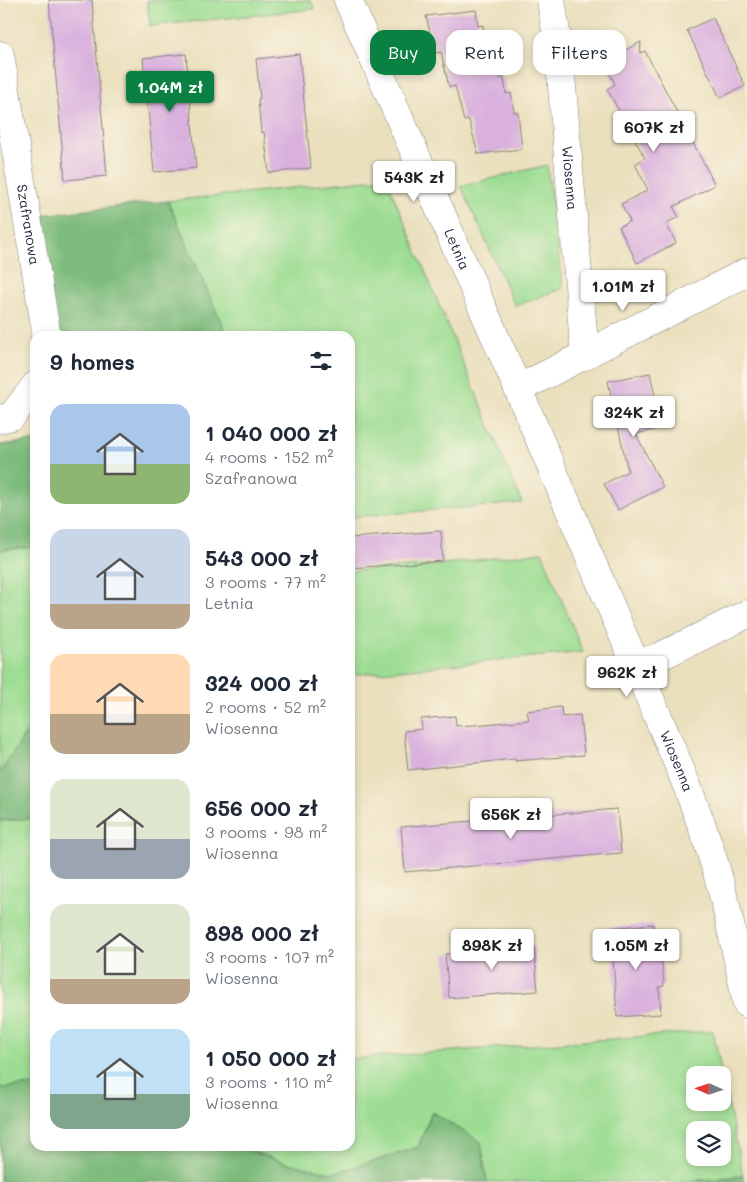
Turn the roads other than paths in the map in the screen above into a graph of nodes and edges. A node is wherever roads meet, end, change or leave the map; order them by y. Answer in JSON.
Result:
{"nodes":[{"id":1,"x":348,"y":0,"type":"edge"},
{"id":2,"x":551,"y":0,"type":"edge"},
{"id":3,"x":0,"y":55,"type":"edge"},
{"id":4,"x":747,"y":272,"type":"edge"},
{"id":5,"x":45,"y":331,"type":"edge"},
{"id":6,"x":585,"y":356,"type":"junction"},
{"id":7,"x":518,"y":389,"type":"junction"},
{"id":8,"x":29,"y":394,"type":"edge"},
{"id":9,"x":0,"y":419,"type":"edge"},
{"id":10,"x":747,"y":614,"type":"edge"},
{"id":11,"x":636,"y":664,"type":"junction"},
{"id":12,"x":747,"y":1004,"type":"edge"}],
"edges":[{"from":1,"to":7,"type":"street","name":"Letnia"},
{"from":2,"to":6,"type":"street","name":"Wiosenna"},
{"from":3,"to":5,"type":"street","name":"Szafranowa"},
{"from":4,"to":6,"type":"street"},
{"from":6,"to":7,"type":"street"},
{"from":7,"to":11,"type":"street","name":"Wiosenna"},
{"from":8,"to":9,"type":"street"},
{"from":10,"to":11,"type":"street"},
{"from":11,"to":12,"type":"street","name":"Wiosenna"}]}
